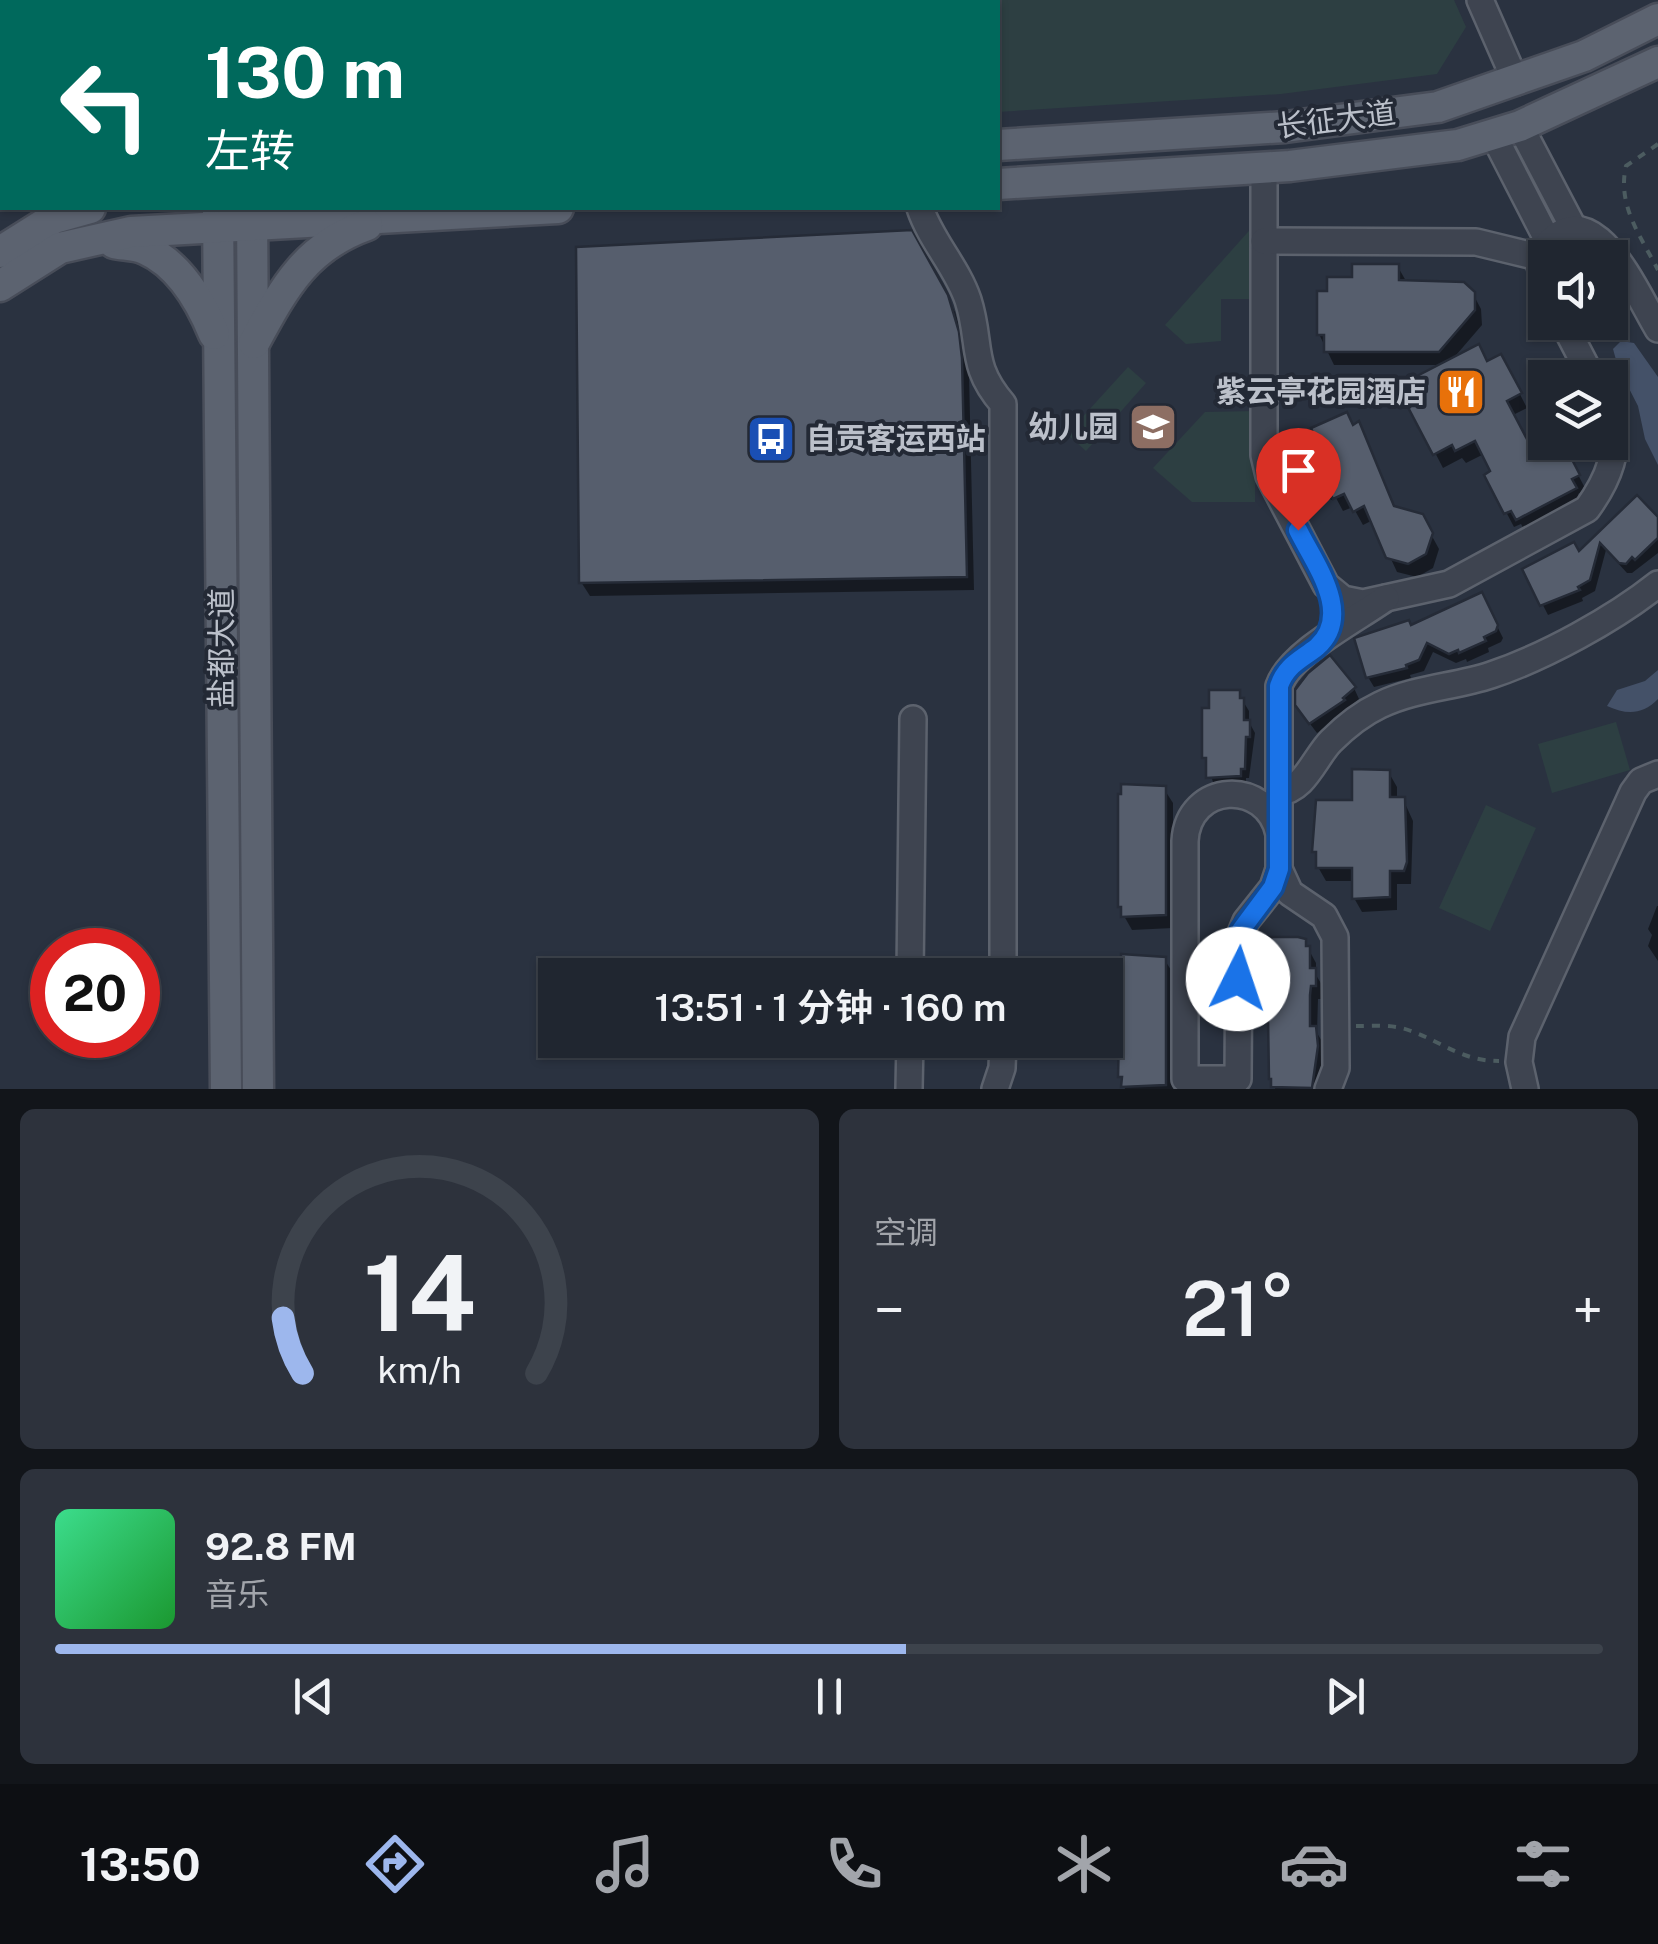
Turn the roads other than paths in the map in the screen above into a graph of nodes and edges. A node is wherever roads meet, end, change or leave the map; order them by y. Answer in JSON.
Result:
{"nodes":[{"id":1,"x":1480,"y":0,"type":"edge"},
{"id":2,"x":1658,"y":19,"type":"edge"},
{"id":3,"x":1658,"y":62,"type":"edge"},
{"id":4,"x":1516,"y":82,"type":"junction"},
{"id":5,"x":1506,"y":130,"type":"junction"},
{"id":6,"x":1000,"y":145,"type":"edge"},
{"id":7,"x":1264,"y":167,"type":"junction"},
{"id":8,"x":1000,"y":184,"type":"edge"},
{"id":9,"x":83,"y":210,"type":"edge"},
{"id":10,"x":516,"y":210,"type":"edge"},
{"id":11,"x":921,"y":210,"type":"edge"},
{"id":12,"x":252,"y":216,"type":"edge"},
{"id":13,"x":392,"y":216,"type":"junction"},
{"id":14,"x":218,"y":217,"type":"edge"},
{"id":15,"x":1574,"y":228,"type":"junction"},
{"id":16,"x":96,"y":240,"type":"junction"},
{"id":17,"x":1540,"y":240,"type":"edge"},
{"id":18,"x":1556,"y":240,"type":"edge"},
{"id":19,"x":1264,"y":241,"type":"junction"},
{"id":20,"x":1528,"y":247,"type":"edge"},
{"id":21,"x":0,"y":252,"type":"edge"},
{"id":22,"x":0,"y":286,"type":"edge"},
{"id":23,"x":1658,"y":330,"type":"edge"},
{"id":24,"x":253,"y":346,"type":"junction"},
{"id":25,"x":219,"y":349,"type":"junction"},
{"id":26,"x":1612,"y":460,"type":"edge"},
{"id":27,"x":1658,"y":584,"type":"edge"},
{"id":28,"x":1326,"y":585,"type":"junction"},
{"id":29,"x":1386,"y":598,"type":"junction"},
{"id":30,"x":1319,"y":645,"type":"junction"},
{"id":31,"x":912,"y":719,"type":"dead end"},
{"id":32,"x":1279,"y":757,"type":"junction"},
{"id":33,"x":1658,"y":774,"type":"edge"},
{"id":34,"x":1279,"y":792,"type":"junction"},
{"id":35,"x":1240,"y":795,"type":"junction"},
{"id":36,"x":1279,"y":834,"type":"junction"},
{"id":37,"x":1279,"y":869,"type":"junction"},
{"id":38,"x":910,"y":958,"type":"edge"},
{"id":39,"x":1003,"y":958,"type":"edge"},
{"id":40,"x":910,"y":1058,"type":"edge"},
{"id":41,"x":1002,"y":1058,"type":"edge"},
{"id":42,"x":1185,"y":1084,"type":"edge"},
{"id":43,"x":226,"y":1089,"type":"edge"},
{"id":44,"x":258,"y":1089,"type":"edge"},
{"id":45,"x":909,"y":1089,"type":"edge"},
{"id":46,"x":995,"y":1089,"type":"edge"},
{"id":47,"x":1328,"y":1089,"type":"edge"},
{"id":48,"x":1525,"y":1089,"type":"edge"}],
"edges":[{"from":1,"to":4,"type":"street"},
{"from":2,"to":4,"type":"main road","name":"长征大道"},
{"from":3,"to":5,"type":"main road","name":"长征大道"},
{"from":4,"to":6,"type":"main road","name":"长征大道"},
{"from":5,"to":7,"type":"main road","name":"长征大道"},
{"from":5,"to":15,"type":"street"},
{"from":5,"to":17,"type":"street"},
{"from":7,"to":8,"type":"main road","name":"长征大道"},
{"from":7,"to":19,"type":"street"},
{"from":9,"to":21,"type":"main road"},
{"from":10,"to":13,"type":"main road"},
{"from":11,"to":39,"type":"street"},
{"from":12,"to":13,"type":"main road"},
{"from":12,"to":14,"type":"main road"},
{"from":12,"to":24,"type":"main road","name":"盐都大道"},
{"from":13,"to":24,"type":"main road"},
{"from":14,"to":16,"type":"main road"},
{"from":14,"to":25,"type":"main road","name":"盐都大道"},
{"from":15,"to":18,"type":"street"},
{"from":15,"to":23,"type":"street"},
{"from":16,"to":22,"type":"main road"},
{"from":16,"to":25,"type":"main road"},
{"from":19,"to":20,"type":"street"},
{"from":19,"to":28,"type":"street"},
{"from":24,"to":44,"type":"main road","name":"盐都大道"},
{"from":25,"to":43,"type":"main road","name":"盐都大道"},
{"from":26,"to":29,"type":"street"},
{"from":27,"to":34,"type":"street"},
{"from":28,"to":29,"type":"street"},
{"from":28,"to":30,"type":"street"},
{"from":29,"to":30,"type":"street"},
{"from":30,"to":32,"type":"street"},
{"from":31,"to":38,"type":"street"},
{"from":32,"to":34,"type":"street"},
{"from":32,"to":35,"type":"street"},
{"from":33,"to":48,"type":"street"},
{"from":34,"to":36,"type":"street"},
{"from":35,"to":36,"type":"street"},
{"from":35,"to":42,"type":"street"},
{"from":36,"to":37,"type":"street"},
{"from":37,"to":42,"type":"street"},
{"from":37,"to":47,"type":"street"},
{"from":40,"to":45,"type":"street"},
{"from":41,"to":46,"type":"street"}]}
